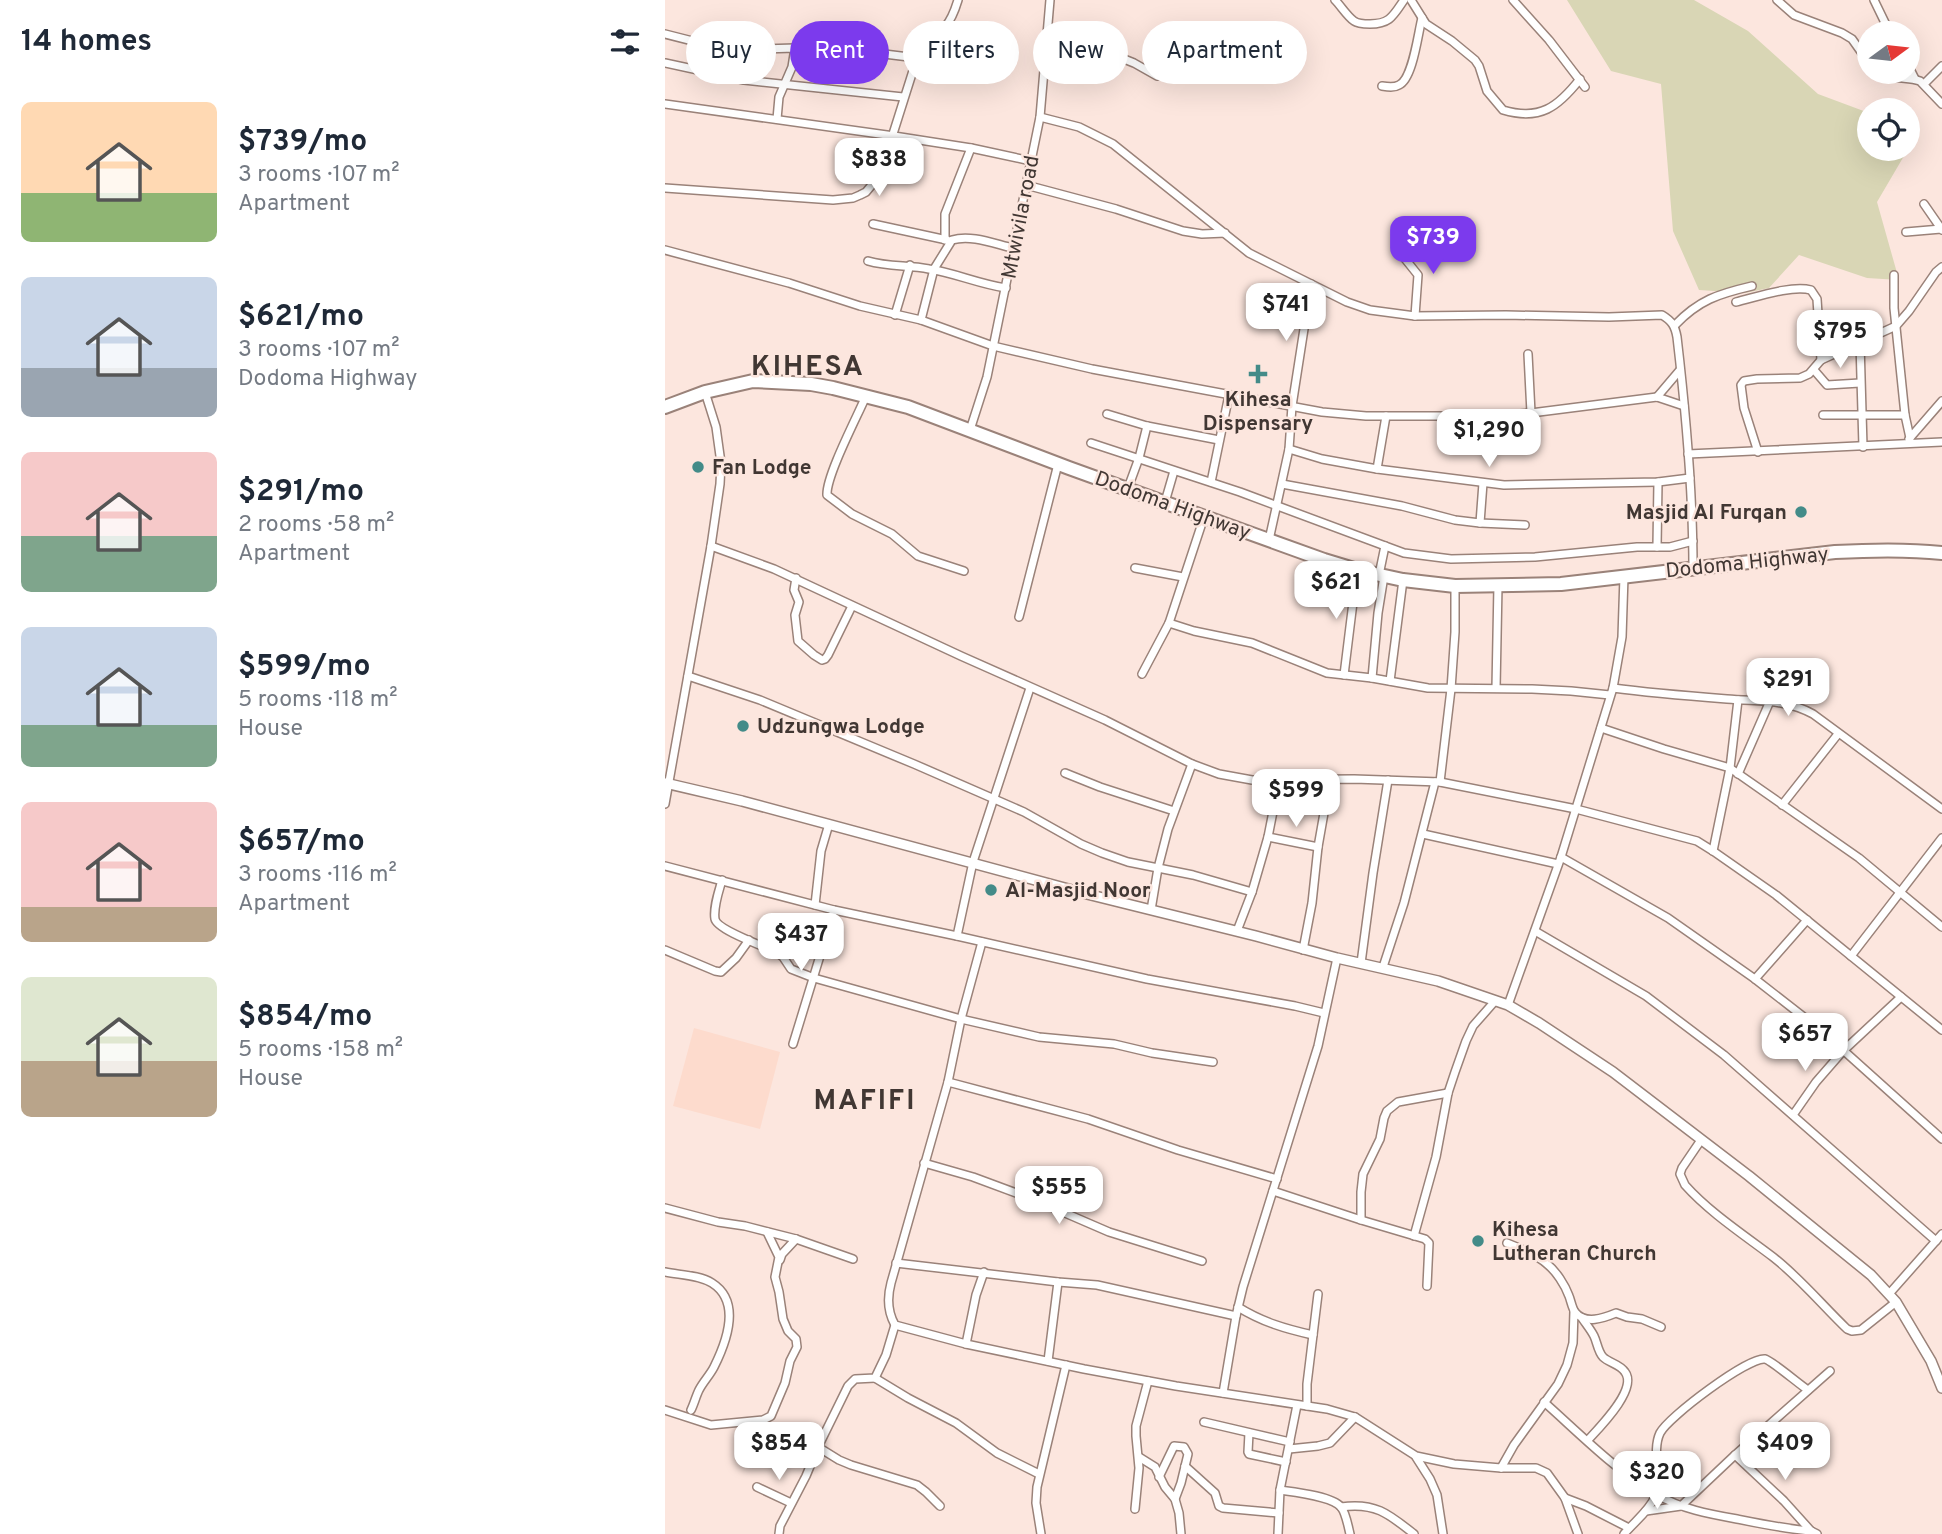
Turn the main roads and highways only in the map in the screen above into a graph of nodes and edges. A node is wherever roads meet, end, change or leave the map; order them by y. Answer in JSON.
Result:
{"nodes":[{"id":1,"x":665,"y":407,"type":"edge"},
{"id":2,"x":1942,"y":553,"type":"edge"}],
"edges":[{"from":1,"to":2,"type":"highway","name":"Dodoma Highway"}]}
